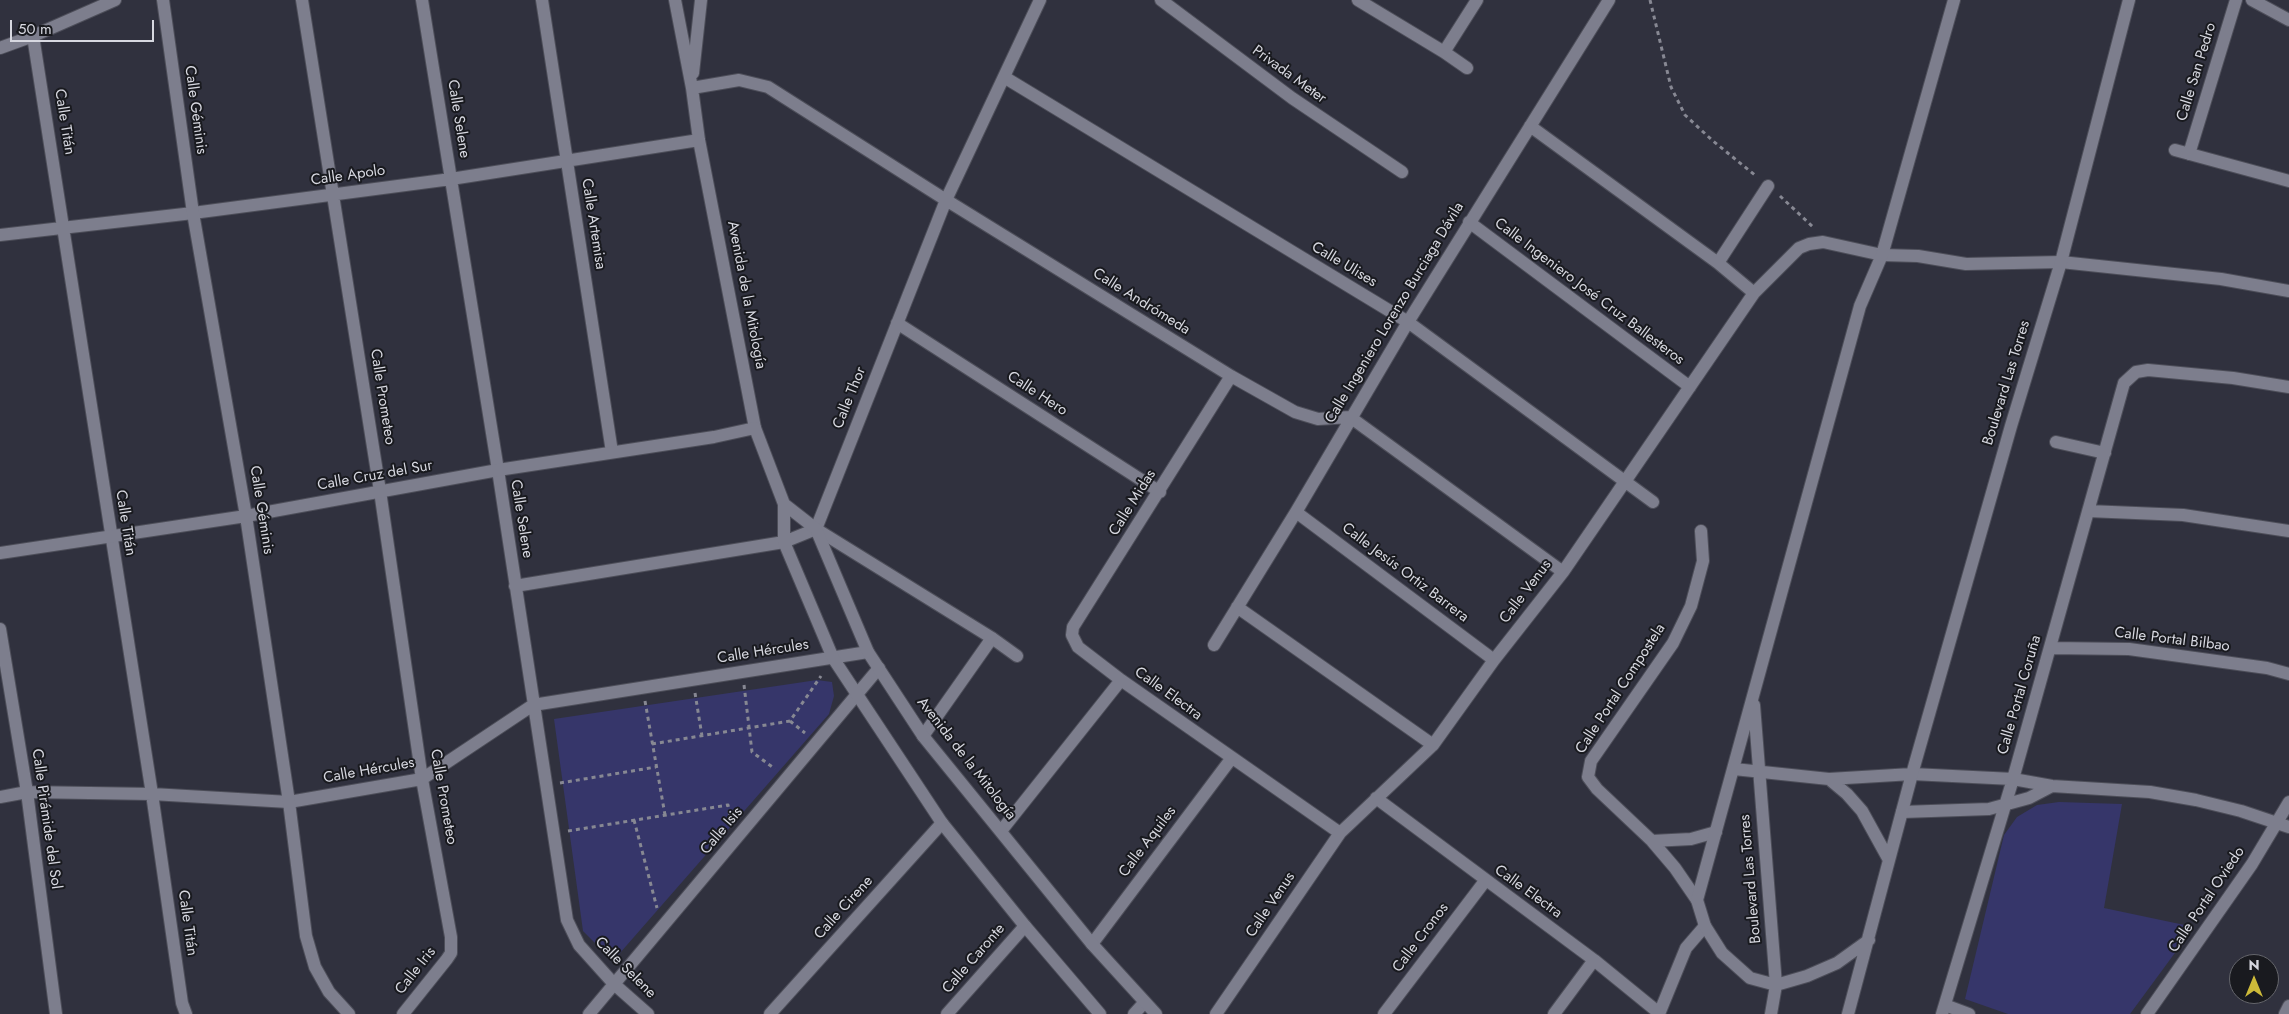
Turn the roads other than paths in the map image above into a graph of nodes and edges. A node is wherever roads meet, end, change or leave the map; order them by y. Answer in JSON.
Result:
{"nodes":[{"id":1,"x":115,"y":0,"type":"edge"},
{"id":2,"x":163,"y":0,"type":"edge"},
{"id":3,"x":302,"y":0,"type":"edge"},
{"id":4,"x":422,"y":0,"type":"edge"},
{"id":5,"x":542,"y":0,"type":"edge"},
{"id":6,"x":675,"y":0,"type":"edge"},
{"id":7,"x":701,"y":0,"type":"edge"},
{"id":8,"x":1040,"y":0,"type":"edge"},
{"id":9,"x":1161,"y":0,"type":"edge"},
{"id":10,"x":1358,"y":0,"type":"edge"},
{"id":11,"x":1477,"y":0,"type":"edge"},
{"id":12,"x":1609,"y":0,"type":"edge"},
{"id":13,"x":1954,"y":0,"type":"edge"},
{"id":14,"x":2129,"y":0,"type":"edge"},
{"id":15,"x":2236,"y":0,"type":"edge"},
{"id":16,"x":2252,"y":0,"type":"edge"},
{"id":17,"x":2289,"y":20,"type":"edge"},
{"id":18,"x":34,"y":36,"type":"junction"},
{"id":19,"x":0,"y":48,"type":"edge"},
{"id":20,"x":1444,"y":52,"type":"junction"},
{"id":21,"x":1468,"y":68,"type":"dead end"},
{"id":22,"x":1004,"y":77,"type":"junction"},
{"id":23,"x":692,"y":88,"type":"junction"},
{"id":24,"x":1530,"y":126,"type":"junction"},
{"id":25,"x":699,"y":140,"type":"junction"},
{"id":26,"x":2175,"y":150,"type":"dead end"},
{"id":27,"x":2189,"y":154,"type":"junction"},
{"id":28,"x":566,"y":162,"type":"junction"},
{"id":29,"x":1402,"y":172,"type":"dead end"},
{"id":30,"x":451,"y":179,"type":"junction"},
{"id":31,"x":2289,"y":181,"type":"edge"},
{"id":32,"x":1768,"y":186,"type":"road end"},
{"id":33,"x":334,"y":194,"type":"junction"},
{"id":34,"x":946,"y":200,"type":"junction"},
{"id":35,"x":193,"y":213,"type":"junction"},
{"id":36,"x":1469,"y":222,"type":"junction"},
{"id":37,"x":64,"y":227,"type":"junction"},
{"id":38,"x":0,"y":235,"type":"edge"},
{"id":39,"x":1882,"y":255,"type":"junction"},
{"id":40,"x":2061,"y":262,"type":"junction"},
{"id":41,"x":1718,"y":263,"type":"junction"},
{"id":42,"x":2289,"y":291,"type":"edge"},
{"id":43,"x":1754,"y":293,"type":"junction"},
{"id":44,"x":1408,"y":322,"type":"junction"},
{"id":45,"x":897,"y":323,"type":"junction"},
{"id":46,"x":1231,"y":376,"type":"junction"},
{"id":47,"x":1690,"y":387,"type":"junction"},
{"id":48,"x":2289,"y":388,"type":"edge"},
{"id":49,"x":1350,"y":417,"type":"junction"},
{"id":50,"x":755,"y":428,"type":"junction"},
{"id":51,"x":2056,"y":442,"type":"dead end"},
{"id":52,"x":612,"y":452,"type":"junction"},
{"id":53,"x":2105,"y":453,"type":"junction"},
{"id":54,"x":498,"y":470,"type":"junction"},
{"id":55,"x":1624,"y":481,"type":"junction"},
{"id":56,"x":380,"y":491,"type":"junction"},
{"id":57,"x":1160,"y":492,"type":"junction"},
{"id":58,"x":1653,"y":502,"type":"dead end"},
{"id":59,"x":784,"y":504,"type":"junction"},
{"id":60,"x":2088,"y":511,"type":"junction"},
{"id":61,"x":1296,"y":512,"type":"junction"},
{"id":62,"x":246,"y":516,"type":"junction"},
{"id":63,"x":816,"y":529,"type":"junction"},
{"id":64,"x":1701,"y":531,"type":"dead end"},
{"id":65,"x":2289,"y":531,"type":"edge"},
{"id":66,"x":111,"y":537,"type":"junction"},
{"id":67,"x":784,"y":542,"type":"junction"},
{"id":68,"x":0,"y":553,"type":"edge"},
{"id":69,"x":1562,"y":572,"type":"junction"},
{"id":70,"x":515,"y":586,"type":"junction"},
{"id":71,"x":1237,"y":607,"type":"junction"},
{"id":72,"x":0,"y":629,"type":"edge"},
{"id":73,"x":992,"y":638,"type":"junction"},
{"id":74,"x":1214,"y":645,"type":"dead end"},
{"id":75,"x":1078,"y":647,"type":"joint"},
{"id":76,"x":2050,"y":648,"type":"junction"},
{"id":77,"x":868,"y":652,"type":"junction"},
{"id":78,"x":1017,"y":656,"type":"dead end"},
{"id":79,"x":833,"y":658,"type":"junction"},
{"id":80,"x":1494,"y":660,"type":"junction"},
{"id":81,"x":879,"y":668,"type":"junction"},
{"id":82,"x":3,"y":674,"type":"edge"},
{"id":83,"x":2289,"y":674,"type":"edge"},
{"id":84,"x":1121,"y":680,"type":"junction"},
{"id":85,"x":857,"y":694,"type":"junction"},
{"id":86,"x":1754,"y":696,"type":"junction"},
{"id":87,"x":533,"y":705,"type":"junction"},
{"id":88,"x":923,"y":736,"type":"junction"},
{"id":89,"x":1433,"y":745,"type":"junction"},
{"id":90,"x":1231,"y":759,"type":"junction"},
{"id":91,"x":1734,"y":769,"type":"junction"},
{"id":92,"x":1759,"y":771,"type":"junction"},
{"id":93,"x":1912,"y":774,"type":"junction"},
{"id":94,"x":422,"y":779,"type":"junction"},
{"id":95,"x":1829,"y":779,"type":"junction"},
{"id":96,"x":2013,"y":779,"type":"junction"},
{"id":97,"x":2052,"y":786,"type":"junction"},
{"id":98,"x":26,"y":792,"type":"junction"},
{"id":99,"x":152,"y":794,"type":"junction"},
{"id":100,"x":0,"y":797,"type":"edge"},
{"id":101,"x":1376,"y":798,"type":"junction"},
{"id":102,"x":289,"y":802,"type":"junction"},
{"id":103,"x":2289,"y":802,"type":"edge"},
{"id":104,"x":2004,"y":806,"type":"junction"},
{"id":105,"x":1902,"y":812,"type":"junction"},
{"id":106,"x":942,"y":823,"type":"junction"},
{"id":107,"x":2283,"y":825,"type":"edge"},
{"id":108,"x":1001,"y":831,"type":"junction"},
{"id":109,"x":1716,"y":832,"type":"junction"},
{"id":110,"x":1340,"y":833,"type":"junction"},
{"id":111,"x":1652,"y":842,"type":"junction"},
{"id":112,"x":1889,"y":860,"type":"junction"},
{"id":113,"x":1485,"y":881,"type":"junction"},
{"id":114,"x":1696,"y":900,"type":"junction"},
{"id":115,"x":1025,"y":926,"type":"junction"},
{"id":116,"x":1705,"y":926,"type":"junction"},
{"id":117,"x":1869,"y":940,"type":"junction"},
{"id":118,"x":1092,"y":944,"type":"junction"},
{"id":119,"x":451,"y":948,"type":"joint"},
{"id":120,"x":1594,"y":960,"type":"junction"},
{"id":121,"x":614,"y":984,"type":"junction"},
{"id":122,"x":1776,"y":985,"type":"junction"},
{"id":123,"x":1144,"y":1003,"type":"junction"},
{"id":124,"x":2289,"y":1006,"type":"edge"},
{"id":125,"x":1944,"y":1010,"type":"edge"},
{"id":126,"x":1659,"y":1013,"type":"edge"},
{"id":127,"x":56,"y":1014,"type":"edge"},
{"id":128,"x":186,"y":1014,"type":"edge"},
{"id":129,"x":349,"y":1014,"type":"edge"},
{"id":130,"x":403,"y":1014,"type":"edge"},
{"id":131,"x":589,"y":1014,"type":"edge"},
{"id":132,"x":648,"y":1014,"type":"edge"},
{"id":133,"x":770,"y":1014,"type":"edge"},
{"id":134,"x":947,"y":1014,"type":"edge"},
{"id":135,"x":1100,"y":1014,"type":"edge"},
{"id":136,"x":1134,"y":1014,"type":"edge"},
{"id":137,"x":1156,"y":1014,"type":"edge"},
{"id":138,"x":1216,"y":1014,"type":"edge"},
{"id":139,"x":1384,"y":1014,"type":"edge"},
{"id":140,"x":1554,"y":1014,"type":"edge"},
{"id":141,"x":1771,"y":1014,"type":"edge"},
{"id":142,"x":1848,"y":1014,"type":"edge"},
{"id":143,"x":1969,"y":1014,"type":"edge"},
{"id":144,"x":2147,"y":1014,"type":"edge"},
{"id":145,"x":2285,"y":1014,"type":"edge"}],
"edges":[{"from":1,"to":18,"type":"street"},
{"from":2,"to":35,"type":"street","name":"Calle Géminis"},
{"from":3,"to":33,"type":"street","name":"Calle Prometeo"},
{"from":4,"to":30,"type":"street","name":"Calle Selene"},
{"from":5,"to":28,"type":"street","name":"Calle Artemisa"},
{"from":6,"to":23,"type":"street","name":"Avenida de la Mitología"},
{"from":7,"to":23,"type":"street","name":"Avenida de la Mitología"},
{"from":8,"to":22,"type":"street","name":"Calle Thor"},
{"from":9,"to":29,"type":"street","name":"Privada Meter"},
{"from":10,"to":20,"type":"street"},
{"from":11,"to":20,"type":"street"},
{"from":12,"to":24,"type":"street","name":"Calle Ingeniero Lorenzo Burciaga Dávila"},
{"from":13,"to":39,"type":"street","name":"Boulevard Las Torres"},
{"from":14,"to":40,"type":"street","name":"Boulevard Las Torres"},
{"from":15,"to":27,"type":"street","name":"Calle San Pedro"},
{"from":16,"to":17,"type":"street"},
{"from":18,"to":19,"type":"street"},
{"from":18,"to":37,"type":"street","name":"Calle Titán"},
{"from":20,"to":21,"type":"street"},
{"from":22,"to":34,"type":"street","name":"Calle Thor"},
{"from":22,"to":44,"type":"street","name":"Calle Ulises"},
{"from":23,"to":25,"type":"street","name":"Avenida de la Mitología"},
{"from":23,"to":34,"type":"street","name":"Calle Andrómeda"},
{"from":24,"to":36,"type":"street","name":"Calle Ingeniero Lorenzo Burciaga Dávila"},
{"from":24,"to":41,"type":"street"},
{"from":25,"to":28,"type":"street","name":"Calle Apolo"},
{"from":25,"to":50,"type":"street","name":"Avenida de la Mitología"},
{"from":26,"to":27,"type":"street"},
{"from":27,"to":31,"type":"street"},
{"from":28,"to":30,"type":"street","name":"Calle Apolo"},
{"from":28,"to":52,"type":"street","name":"Calle Artemisa"},
{"from":30,"to":33,"type":"street","name":"Calle Apolo"},
{"from":30,"to":54,"type":"street","name":"Calle Selene"},
{"from":32,"to":41,"type":"street"},
{"from":33,"to":35,"type":"street","name":"Calle Apolo"},
{"from":33,"to":56,"type":"street","name":"Calle Prometeo"},
{"from":34,"to":45,"type":"street","name":"Calle Thor"},
{"from":34,"to":46,"type":"street","name":"Calle Andrómeda"},
{"from":35,"to":37,"type":"street","name":"Calle Apolo"},
{"from":35,"to":62,"type":"street","name":"Calle Géminis"},
{"from":36,"to":44,"type":"street","name":"Calle Ingeniero Lorenzo Burciaga Dávila"},
{"from":36,"to":47,"type":"street","name":"Calle Ingeniero José Cruz Ballesteros"},
{"from":37,"to":38,"type":"street","name":"Calle Apolo"},
{"from":37,"to":66,"type":"street","name":"Calle Titán"},
{"from":39,"to":40,"type":"street","name":"Calle Venus"},
{"from":39,"to":43,"type":"street","name":"Calle Venus"},
{"from":39,"to":86,"type":"street","name":"Boulevard Las Torres"},
{"from":40,"to":42,"type":"street","name":"Calle Venus"},
{"from":40,"to":93,"type":"street","name":"Boulevard Las Torres"},
{"from":41,"to":43,"type":"street"},
{"from":43,"to":47,"type":"street","name":"Calle Venus"},
{"from":44,"to":49,"type":"street","name":"Calle Ingeniero Lorenzo Burciaga Dávila"},
{"from":44,"to":55,"type":"street","name":"Calle Ulises"},
{"from":45,"to":57,"type":"street","name":"Calle Hero"},
{"from":45,"to":63,"type":"street","name":"Calle Thor"},
{"from":46,"to":49,"type":"street","name":"Calle Andrómeda"},
{"from":46,"to":57,"type":"street","name":"Calle Midas"},
{"from":47,"to":55,"type":"street","name":"Calle Venus"},
{"from":48,"to":53,"type":"street","name":"Calle Portal Coruña"},
{"from":49,"to":61,"type":"street","name":"Calle Ingeniero Lorenzo Burciaga Dávila"},
{"from":49,"to":69,"type":"street"},
{"from":50,"to":52,"type":"street","name":"Calle Cruz del Sur"},
{"from":50,"to":59,"type":"street","name":"Avenida de la Mitología"},
{"from":51,"to":53,"type":"street"},
{"from":52,"to":54,"type":"street","name":"Calle Cruz del Sur"},
{"from":53,"to":60,"type":"street","name":"Calle Portal Coruña"},
{"from":54,"to":56,"type":"street","name":"Calle Cruz del Sur"},
{"from":54,"to":70,"type":"street","name":"Calle Selene"},
{"from":55,"to":58,"type":"street","name":"Calle Ulises"},
{"from":55,"to":69,"type":"street","name":"Calle Venus"},
{"from":56,"to":62,"type":"street","name":"Calle Cruz del Sur"},
{"from":56,"to":94,"type":"street","name":"Calle Prometeo"},
{"from":57,"to":75,"type":"street","name":"Calle Midas"},
{"from":59,"to":63,"type":"street","name":"Avenida de la Mitología"},
{"from":59,"to":67,"type":"street","name":"Avenida de la Mitología"},
{"from":60,"to":65,"type":"street"},
{"from":60,"to":76,"type":"street","name":"Calle Portal Coruña"},
{"from":61,"to":71,"type":"street","name":"Calle Ingeniero Lorenzo Burciaga Dávila"},
{"from":61,"to":80,"type":"street","name":"Calle Jesús Ortiz Barrera"},
{"from":62,"to":66,"type":"street","name":"Calle Cruz del Sur"},
{"from":62,"to":102,"type":"street","name":"Calle Géminis"},
{"from":63,"to":67,"type":"street"},
{"from":63,"to":73,"type":"street"},
{"from":63,"to":77,"type":"street","name":"Avenida de la Mitología"},
{"from":64,"to":111,"type":"street","name":"Calle Portal Compostela"},
{"from":66,"to":68,"type":"street","name":"Calle Cruz del Sur"},
{"from":66,"to":99,"type":"street","name":"Calle Titán"},
{"from":67,"to":70,"type":"street"},
{"from":67,"to":79,"type":"street","name":"Avenida de la Mitología"},
{"from":69,"to":80,"type":"street","name":"Calle Venus"},
{"from":70,"to":87,"type":"street","name":"Calle Selene"},
{"from":71,"to":74,"type":"street","name":"Calle Ingeniero Lorenzo Burciaga Dávila"},
{"from":71,"to":89,"type":"street"},
{"from":72,"to":82,"type":"street","name":"Calle Pirámide del Sol"},
{"from":73,"to":78,"type":"street"},
{"from":73,"to":88,"type":"street"},
{"from":75,"to":84,"type":"street","name":"Calle Electra"},
{"from":76,"to":83,"type":"street","name":"Calle Portal Bilbao"},
{"from":76,"to":96,"type":"street","name":"Calle Portal Coruña"},
{"from":77,"to":79,"type":"street","name":"Calle Hércules"},
{"from":77,"to":81,"type":"street","name":"Avenida de la Mitología"},
{"from":79,"to":85,"type":"street","name":"Avenida de la Mitología"},
{"from":79,"to":87,"type":"street","name":"Calle Hércules"},
{"from":80,"to":89,"type":"street","name":"Calle Venus"},
{"from":81,"to":85,"type":"street","name":"Calle Isis"},
{"from":81,"to":88,"type":"street","name":"Avenida de la Mitología"},
{"from":82,"to":98,"type":"street","name":"Calle Pirámide del Sol"},
{"from":84,"to":90,"type":"street","name":"Calle Electra"},
{"from":84,"to":108,"type":"street"},
{"from":85,"to":106,"type":"street","name":"Avenida de la Mitología"},
{"from":85,"to":121,"type":"street","name":"Calle Isis"},
{"from":86,"to":91,"type":"street","name":"Boulevard Las Torres"},
{"from":86,"to":92,"type":"street","name":"Boulevard Las Torres"},
{"from":87,"to":94,"type":"street","name":"Calle Hércules"},
{"from":87,"to":121,"type":"street","name":"Calle Selene"},
{"from":88,"to":108,"type":"street","name":"Avenida de la Mitología"},
{"from":89,"to":101,"type":"street","name":"Calle Venus"},
{"from":90,"to":110,"type":"street","name":"Calle Electra"},
{"from":90,"to":118,"type":"street","name":"Calle Aquiles"},
{"from":91,"to":92,"type":"street"},
{"from":91,"to":109,"type":"street","name":"Boulevard Las Torres"},
{"from":92,"to":95,"type":"street"},
{"from":92,"to":122,"type":"street","name":"Boulevard Las Torres"},
{"from":93,"to":95,"type":"street"},
{"from":93,"to":96,"type":"street"},
{"from":93,"to":105,"type":"street","name":"Boulevard Las Torres"},
{"from":94,"to":102,"type":"street","name":"Calle Hércules"},
{"from":94,"to":119,"type":"street","name":"Calle Prometeo"},
{"from":95,"to":112,"type":"street"},
{"from":96,"to":97,"type":"street"},
{"from":96,"to":104,"type":"street","name":"Calle Portal Coruña"},
{"from":97,"to":104,"type":"street"},
{"from":97,"to":107,"type":"street"},
{"from":98,"to":99,"type":"street","name":"Calle Hércules"},
{"from":98,"to":100,"type":"street","name":"Calle Hércules"},
{"from":98,"to":127,"type":"street","name":"Calle Pirámide del Sol"},
{"from":99,"to":102,"type":"street","name":"Calle Hércules"},
{"from":99,"to":128,"type":"street","name":"Calle Titán"},
{"from":101,"to":110,"type":"street","name":"Calle Venus"},
{"from":101,"to":113,"type":"street","name":"Calle Electra"},
{"from":102,"to":129,"type":"street","name":"Calle Géminis"},
{"from":103,"to":107,"type":"street","name":"Calle Portal Oviedo"},
{"from":104,"to":105,"type":"street"},
{"from":104,"to":125,"type":"street","name":"Calle Portal Coruña"},
{"from":105,"to":112,"type":"street","name":"Boulevard Las Torres"},
{"from":106,"to":115,"type":"street","name":"Avenida de la Mitología"},
{"from":106,"to":133,"type":"street","name":"Calle Cirene"},
{"from":107,"to":144,"type":"street","name":"Calle Portal Oviedo"},
{"from":108,"to":118,"type":"street","name":"Avenida de la Mitología"},
{"from":109,"to":111,"type":"street"},
{"from":109,"to":114,"type":"street","name":"Boulevard Las Torres"},
{"from":110,"to":138,"type":"street","name":"Calle Venus"},
{"from":111,"to":114,"type":"street","name":"Calle Portal Compostela"},
{"from":112,"to":117,"type":"street","name":"Boulevard Las Torres"},
{"from":113,"to":120,"type":"street","name":"Calle Electra"},
{"from":113,"to":139,"type":"street","name":"Calle Cronos"},
{"from":114,"to":116,"type":"street"},
{"from":115,"to":134,"type":"street","name":"Calle Caronte"},
{"from":115,"to":135,"type":"street","name":"Avenida de la Mitología"},
{"from":116,"to":122,"type":"street"},
{"from":116,"to":126,"type":"street"},
{"from":117,"to":122,"type":"street"},
{"from":117,"to":142,"type":"street","name":"Boulevard Las Torres"},
{"from":118,"to":123,"type":"street","name":"Avenida de la Mitología"},
{"from":119,"to":130,"type":"street","name":"Calle Iris"},
{"from":120,"to":126,"type":"street","name":"Calle Electra"},
{"from":120,"to":140,"type":"street"},
{"from":121,"to":131,"type":"street","name":"Calle Isis"},
{"from":121,"to":132,"type":"street","name":"Calle Selene"},
{"from":122,"to":141,"type":"street","name":"Boulevard Las Torres"},
{"from":123,"to":136,"type":"street"},
{"from":123,"to":137,"type":"street","name":"Avenida de la Mitología"},
{"from":124,"to":145,"type":"street"},
{"from":125,"to":143,"type":"street"}]}
